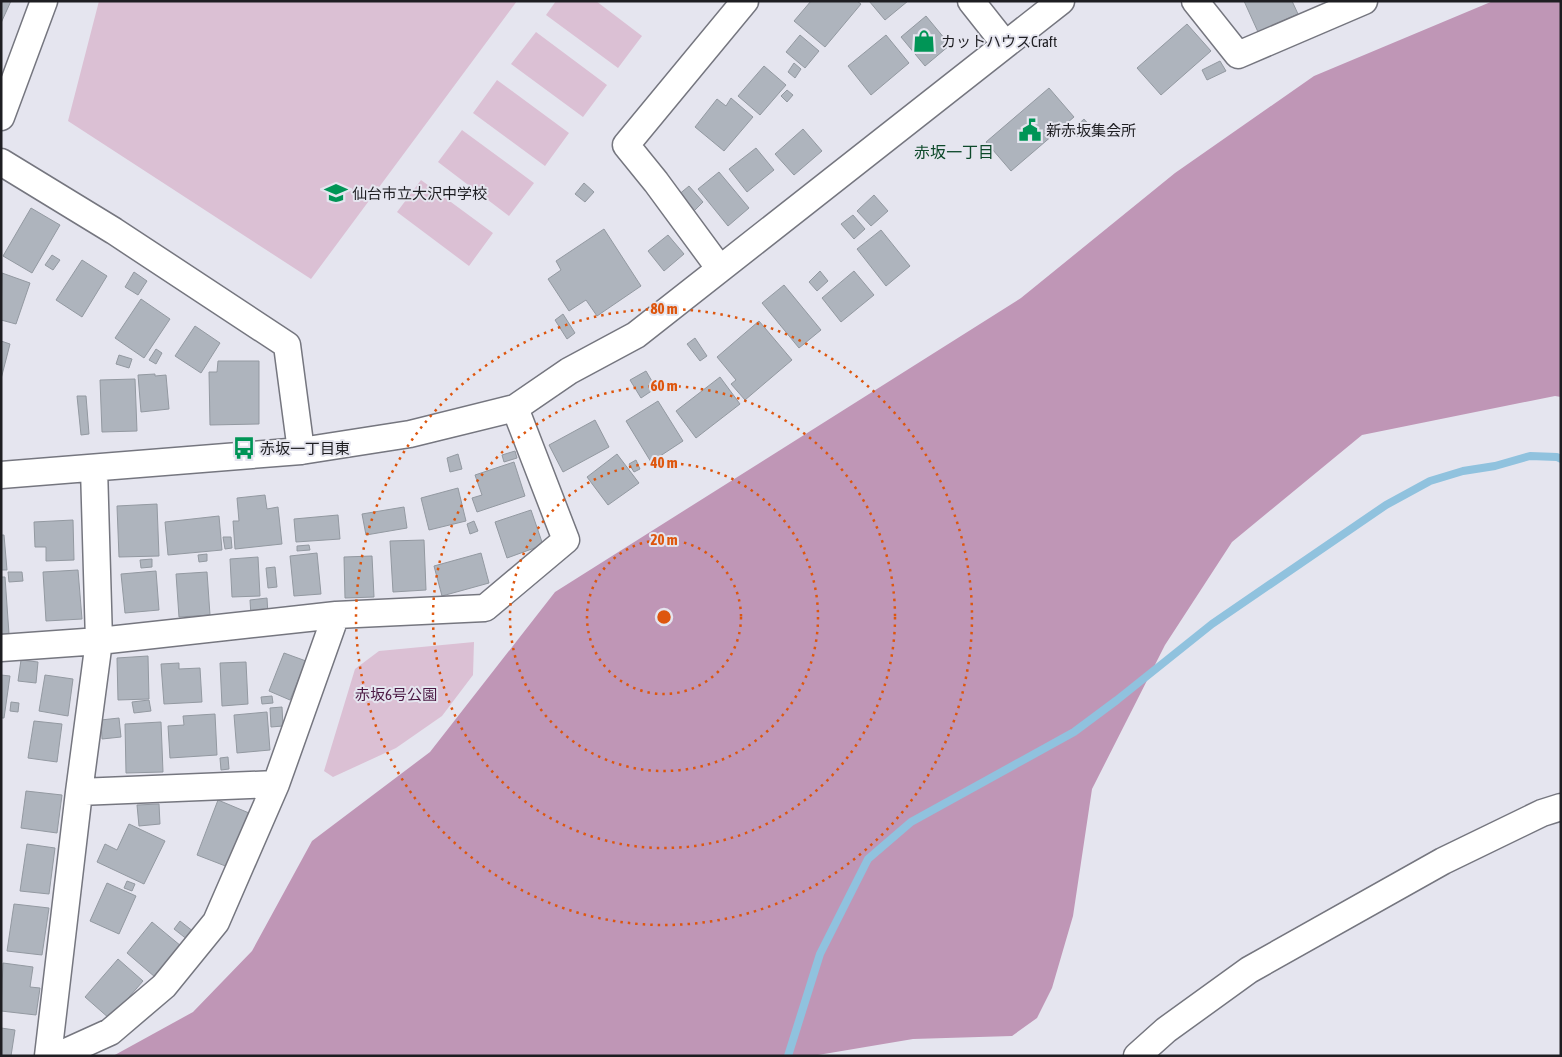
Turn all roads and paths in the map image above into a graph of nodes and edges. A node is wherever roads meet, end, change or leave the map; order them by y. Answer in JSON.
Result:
{"nodes":[{"id":1,"x":44,"y":1,"type":"edge"},
{"id":2,"x":745,"y":1,"type":"edge"},
{"id":3,"x":971,"y":1,"type":"edge"},
{"id":4,"x":1061,"y":1,"type":"edge"},
{"id":5,"x":1195,"y":1,"type":"edge"},
{"id":6,"x":1364,"y":1,"type":"edge"},
{"id":7,"x":1005,"y":44,"type":"junction"},
{"id":8,"x":1,"y":117,"type":"edge"},
{"id":9,"x":1,"y":162,"type":"edge"},
{"id":10,"x":720,"y":269,"type":"junction"},
{"id":11,"x":515,"y":408,"type":"junction"},
{"id":12,"x":301,"y":450,"type":"junction"},
{"id":13,"x":94,"y":468,"type":"junction"},
{"id":14,"x":1,"y":475,"type":"edge"},
{"id":15,"x":336,"y":615,"type":"junction"},
{"id":16,"x":100,"y":641,"type":"junction"},
{"id":17,"x":1,"y":648,"type":"edge"},
{"id":18,"x":276,"y":784,"type":"junction"},
{"id":19,"x":79,"y":792,"type":"junction"},
{"id":20,"x":1561,"y":808,"type":"edge"},
{"id":21,"x":48,"y":1056,"type":"edge"},
{"id":22,"x":57,"y":1056,"type":"edge"},
{"id":23,"x":1137,"y":1056,"type":"edge"}],
"edges":[{"from":1,"to":8,"type":"street"},
{"from":2,"to":10,"type":"street"},
{"from":3,"to":7,"type":"street"},
{"from":4,"to":7,"type":"street"},
{"from":5,"to":6,"type":"street"},
{"from":7,"to":10,"type":"street"},
{"from":9,"to":12,"type":"street"},
{"from":10,"to":11,"type":"street"},
{"from":11,"to":12,"type":"street"},
{"from":11,"to":15,"type":"street"},
{"from":12,"to":13,"type":"street"},
{"from":13,"to":14,"type":"street"},
{"from":13,"to":16,"type":"street"},
{"from":15,"to":16,"type":"street"},
{"from":15,"to":18,"type":"street"},
{"from":16,"to":17,"type":"street"},
{"from":16,"to":19,"type":"street"},
{"from":18,"to":19,"type":"street"},
{"from":18,"to":22,"type":"street"},
{"from":19,"to":21,"type":"street"},
{"from":20,"to":23,"type":"street"}]}
